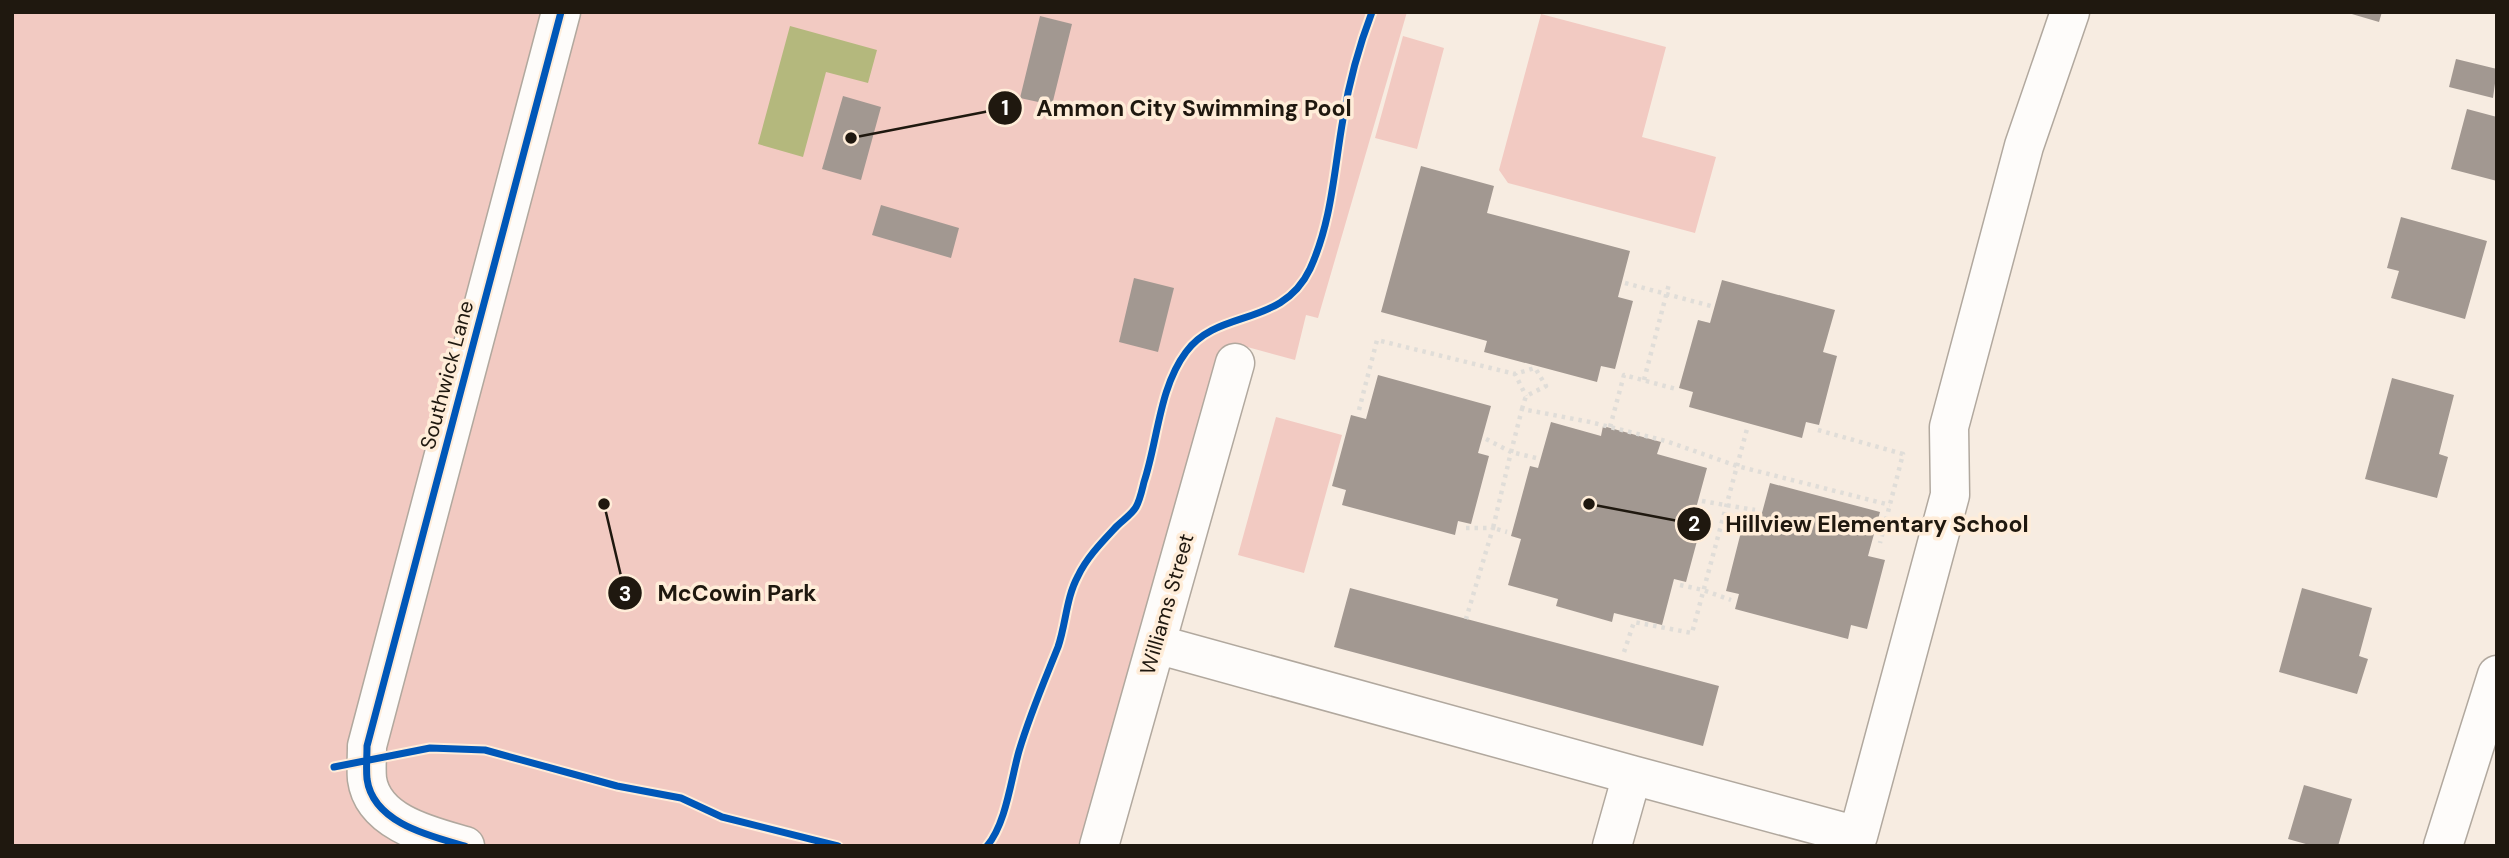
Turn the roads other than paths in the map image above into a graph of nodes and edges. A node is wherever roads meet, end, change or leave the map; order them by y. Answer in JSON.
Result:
{"nodes":[{"id":1,"x":561,"y":12,"type":"edge"},
{"id":2,"x":2070,"y":12,"type":"edge"},
{"id":3,"x":1235,"y":363,"type":"dead end"},
{"id":4,"x":1156,"y":644,"type":"junction"},
{"id":5,"x":2497,"y":675,"type":"edge"},
{"id":6,"x":1632,"y":775,"type":"junction"},
{"id":7,"x":465,"y":846,"type":"edge"},
{"id":8,"x":1099,"y":846,"type":"edge"},
{"id":9,"x":1612,"y":846,"type":"edge"},
{"id":10,"x":2443,"y":846,"type":"edge"}],
"edges":[{"from":1,"to":7,"type":"street","name":"Southwick Lane"},
{"from":2,"to":6,"type":"street"},
{"from":3,"to":4,"type":"street","name":"Williams Street"},
{"from":4,"to":6,"type":"street"},
{"from":4,"to":8,"type":"street","name":"Williams Street"},
{"from":5,"to":10,"type":"street"},
{"from":6,"to":9,"type":"street"}]}
